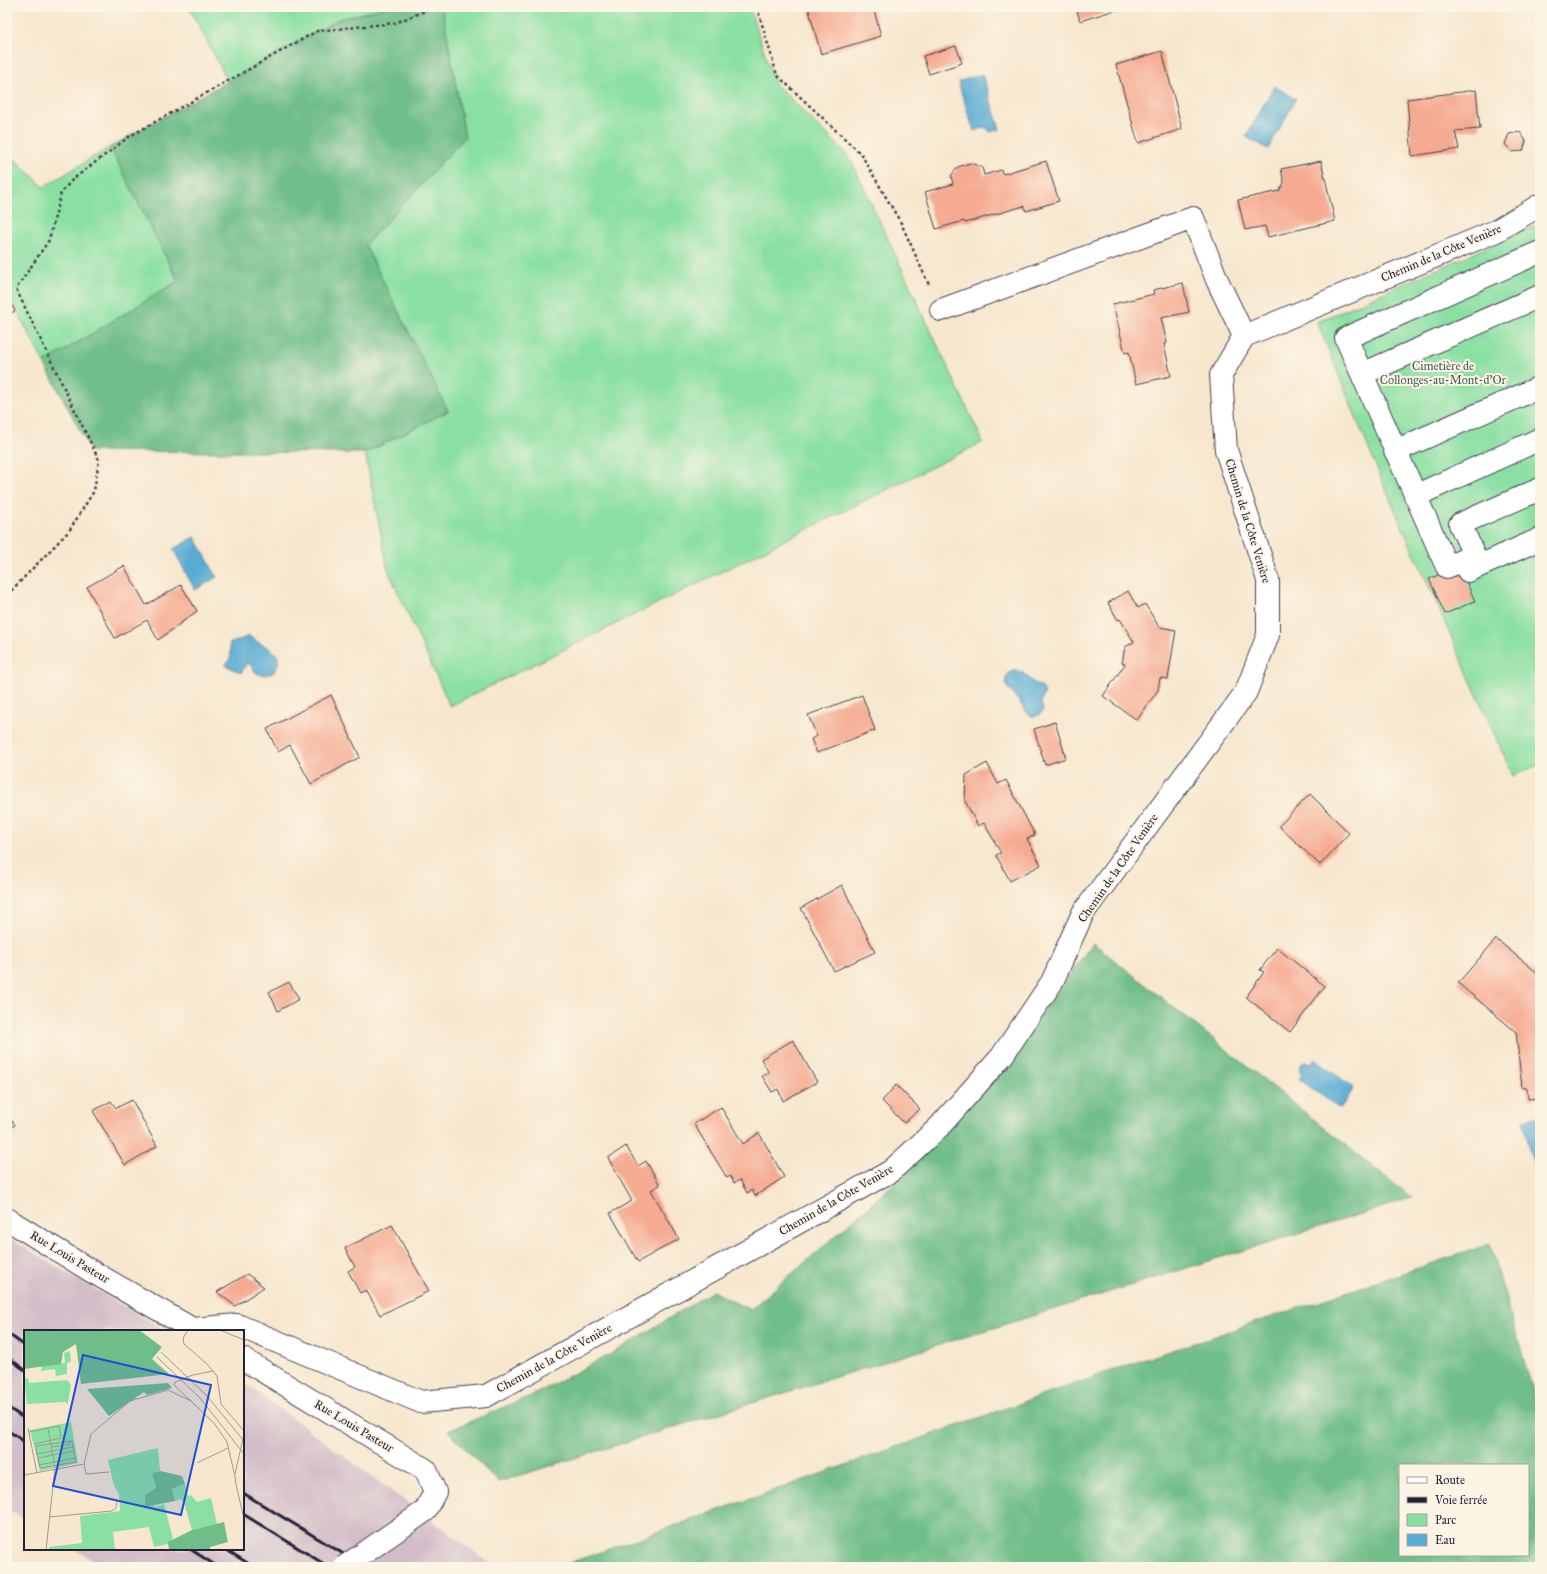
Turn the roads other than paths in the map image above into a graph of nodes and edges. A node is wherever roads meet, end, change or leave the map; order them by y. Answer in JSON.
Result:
{"nodes":[{"id":1,"x":1540,"y":205,"type":"edge"},
{"id":2,"x":1540,"y":252,"type":"edge"},
{"id":3,"x":1540,"y":296,"type":"edge"},
{"id":4,"x":940,"y":310,"type":"road end"},
{"id":5,"x":1244,"y":336,"type":"junction"},
{"id":6,"x":1362,"y":374,"type":"junction"},
{"id":7,"x":1540,"y":387,"type":"edge"},
{"id":8,"x":1540,"y":440,"type":"edge"},
{"id":9,"x":1395,"y":451,"type":"junction"},
{"id":10,"x":1540,"y":489,"type":"edge"},
{"id":11,"x":1415,"y":496,"type":"junction"},
{"id":12,"x":1540,"y":540,"type":"edge"},
{"id":13,"x":1479,"y":566,"type":"junction"},
{"id":14,"x":7,"y":1219,"type":"edge"},
{"id":15,"x":195,"y":1330,"type":"edge"},
{"id":16,"x":244,"y":1360,"type":"edge"},
{"id":17,"x":344,"y":1567,"type":"edge"}],
"edges":[{"from":1,"to":5,"type":"street","name":"Chemin de la Côte Venière"},
{"from":2,"to":6,"type":"street"},
{"from":3,"to":6,"type":"street"},
{"from":4,"to":5,"type":"street"},
{"from":5,"to":15,"type":"street","name":"Chemin de la Côte Venière"},
{"from":6,"to":9,"type":"street"},
{"from":7,"to":9,"type":"street"},
{"from":8,"to":11,"type":"street"},
{"from":9,"to":11,"type":"street"},
{"from":10,"to":13,"type":"street"},
{"from":11,"to":13,"type":"street"},
{"from":12,"to":13,"type":"street"},
{"from":14,"to":15,"type":"street","name":"Rue Louis Pasteur"},
{"from":16,"to":17,"type":"street","name":"Rue Louis Pasteur","bridge":true}]}
